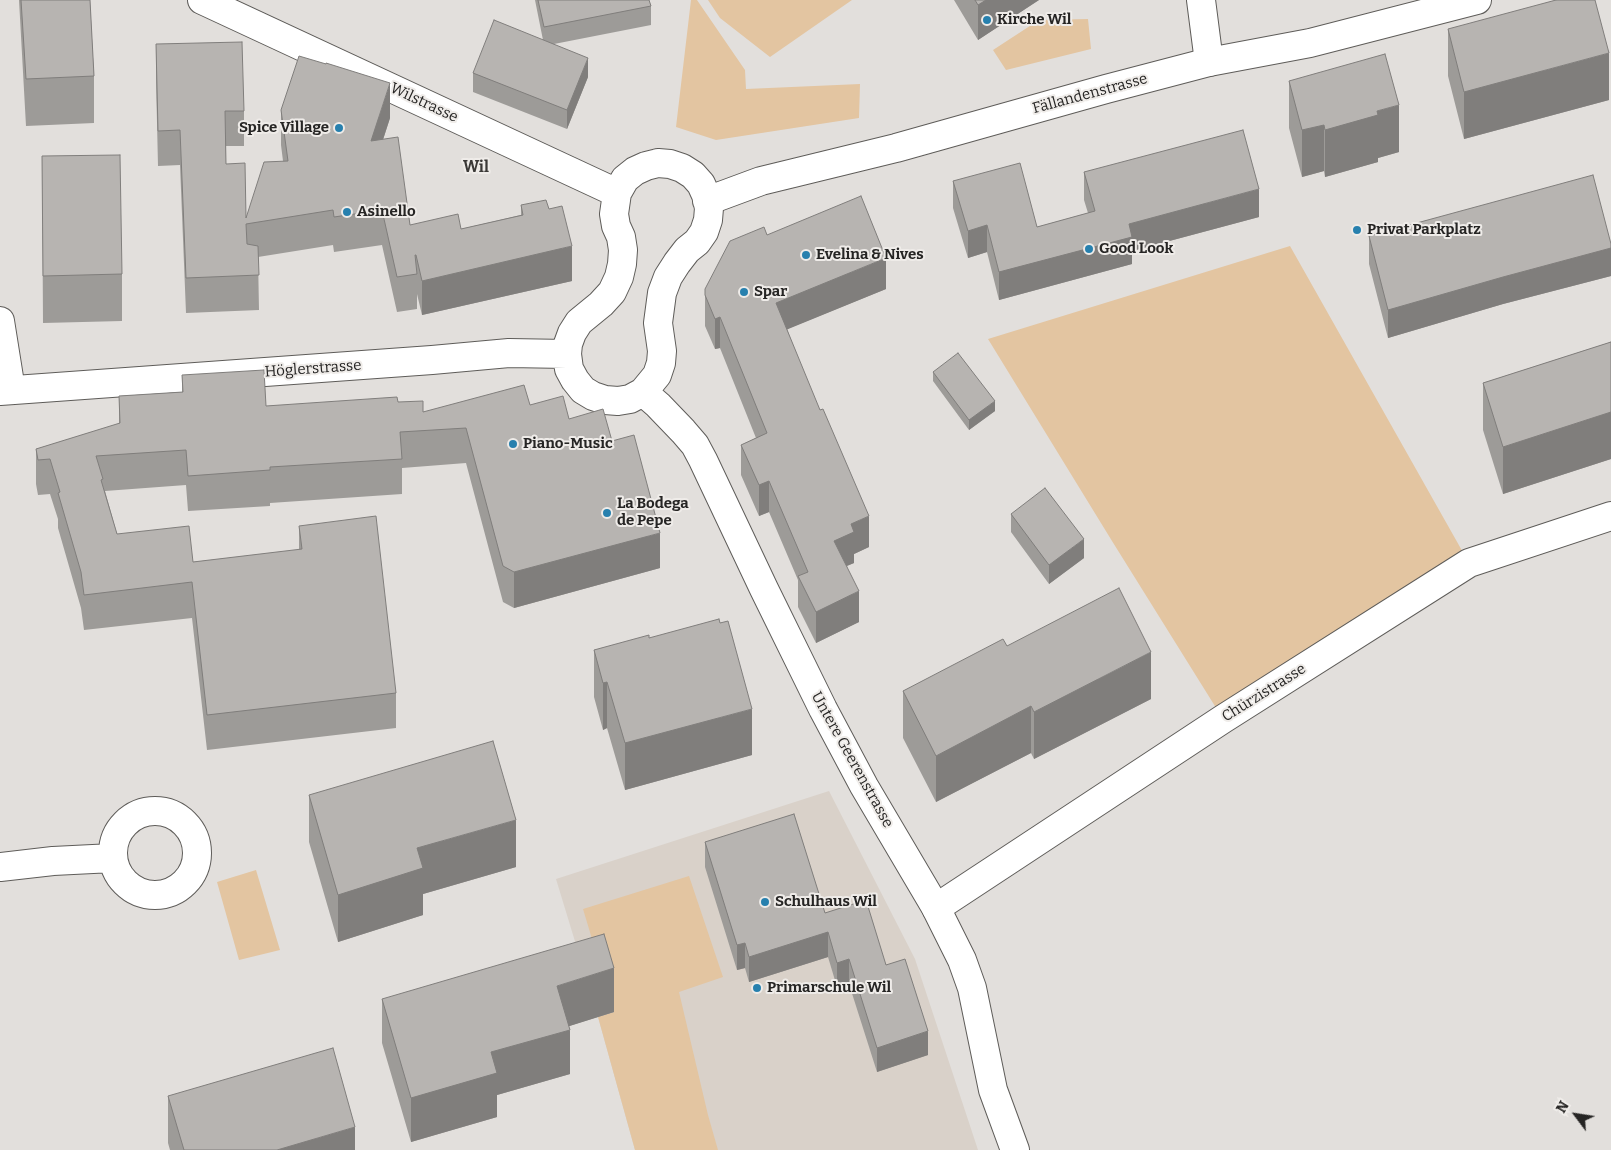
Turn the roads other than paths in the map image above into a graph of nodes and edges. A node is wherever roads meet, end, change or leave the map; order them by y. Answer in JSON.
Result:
{"nodes":[{"id":1,"x":202,"y":0,"type":"edge"},
{"id":2,"x":1201,"y":0,"type":"edge"},
{"id":3,"x":1477,"y":0,"type":"edge"},
{"id":4,"x":1209,"y":62,"type":"junction"},
{"id":5,"x":617,"y":193,"type":"junction"},
{"id":6,"x":707,"y":201,"type":"junction"},
{"id":7,"x":0,"y":320,"type":"edge"},
{"id":8,"x":567,"y":354,"type":"junction"},
{"id":9,"x":5,"y":390,"type":"edge"},
{"id":10,"x":643,"y":392,"type":"junction"},
{"id":11,"x":1611,"y":516,"type":"edge"},
{"id":12,"x":113,"y":858,"type":"dead end"},
{"id":13,"x":0,"y":867,"type":"edge"},
{"id":14,"x":936,"y":908,"type":"junction"},
{"id":15,"x":1015,"y":1150,"type":"edge"}],
"edges":[{"from":1,"to":5,"type":"street","name":"Wilstrasse"},
{"from":2,"to":4,"type":"street"},
{"from":3,"to":4,"type":"street","name":"Fällandenstrasse"},
{"from":4,"to":6,"type":"street","name":"Fällandenstrasse"},
{"from":5,"to":6,"type":"street"},
{"from":5,"to":8,"type":"street"},
{"from":6,"to":10,"type":"street"},
{"from":7,"to":9,"type":"street"},
{"from":8,"to":9,"type":"street","name":"Höglerstrasse"},
{"from":8,"to":10,"type":"street"},
{"from":10,"to":14,"type":"street","name":"Untere Geerenstrasse"},
{"from":11,"to":14,"type":"street","name":"Chürzistrasse"},
{"from":12,"to":13,"type":"street"},
{"from":14,"to":15,"type":"street","name":"Untere Geerenstrasse"}]}
